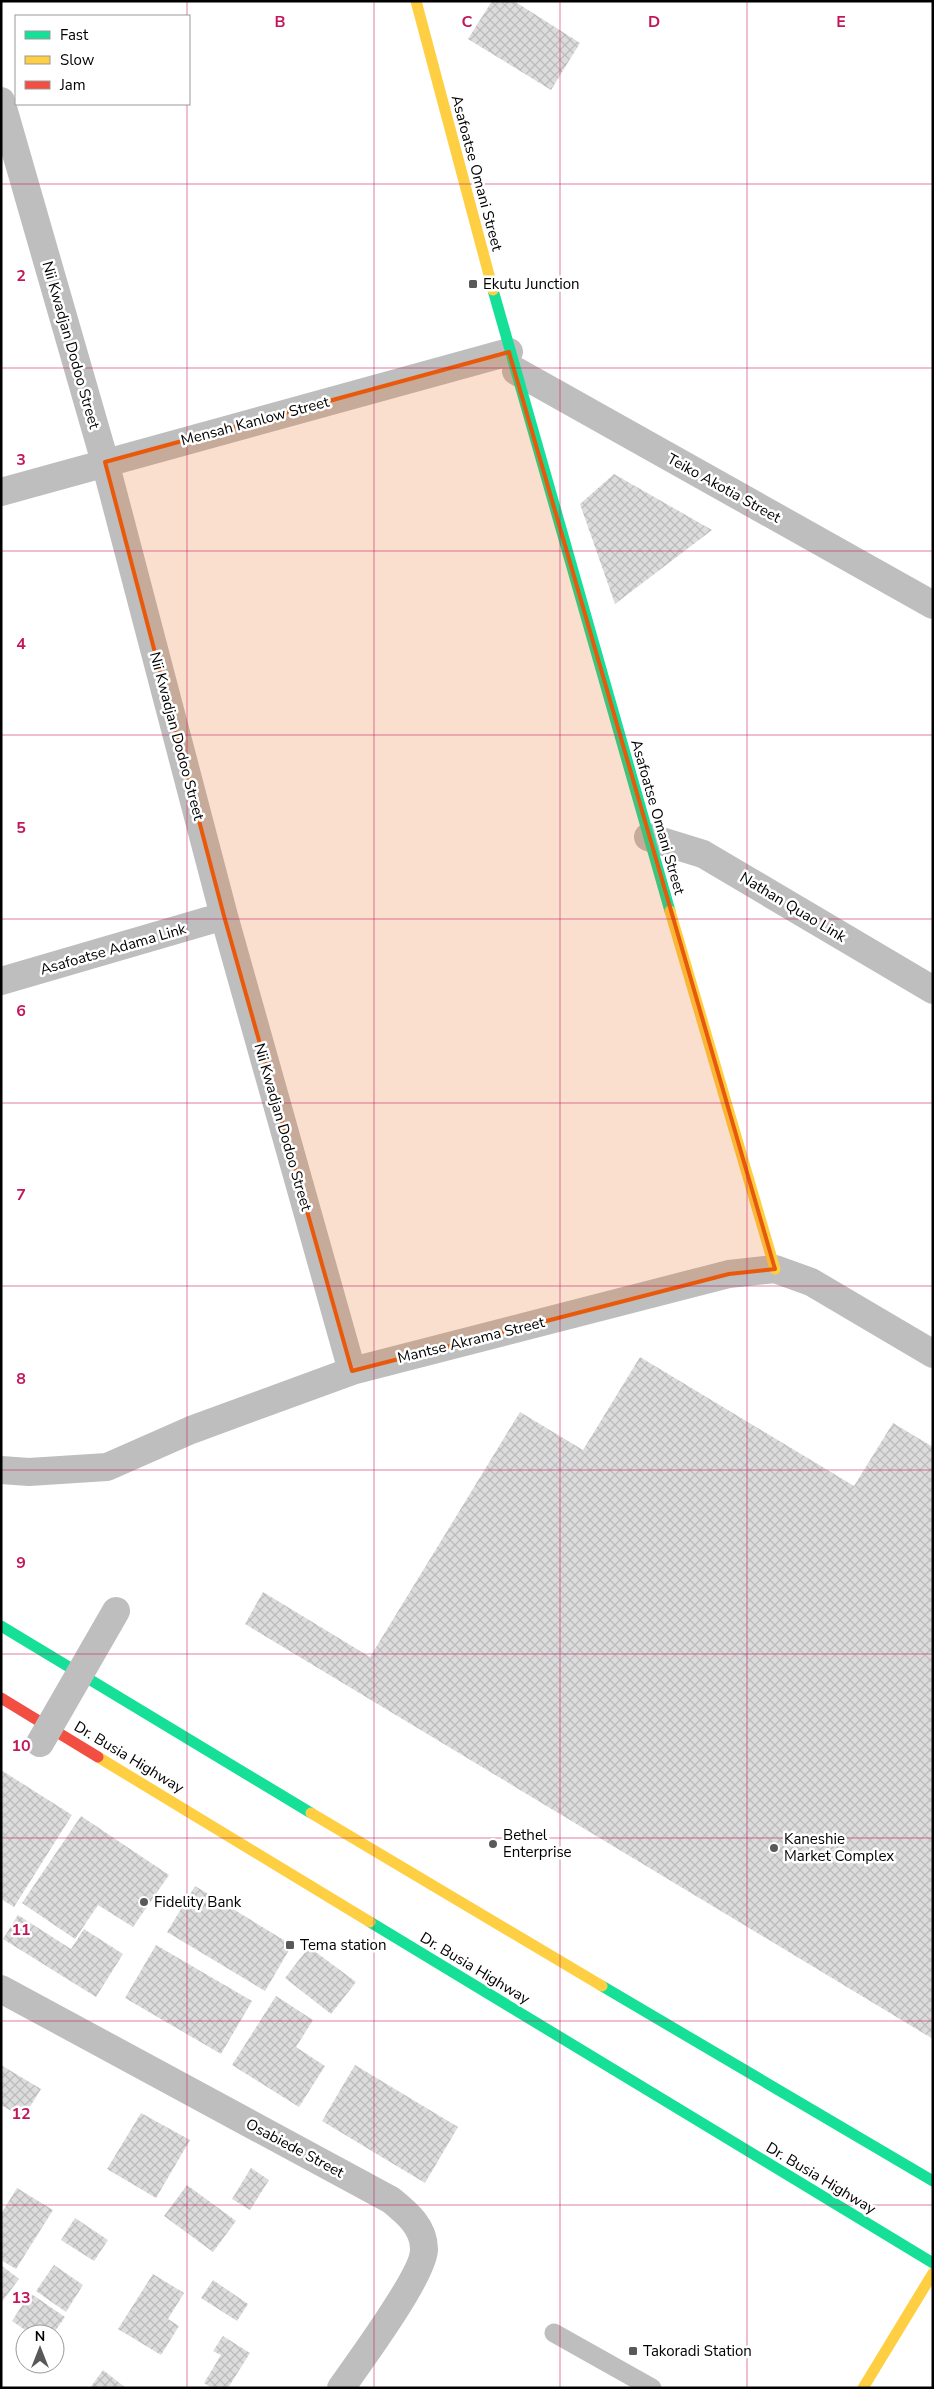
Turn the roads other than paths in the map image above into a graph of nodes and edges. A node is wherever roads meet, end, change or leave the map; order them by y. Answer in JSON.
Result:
{"nodes":[{"id":1,"x":416,"y":1,"type":"edge"},
{"id":2,"x":1,"y":101,"type":"edge"},
{"id":3,"x":512,"y":362,"type":"junction"},
{"id":4,"x":105,"y":462,"type":"junction"},
{"id":5,"x":1,"y":492,"type":"edge"},
{"id":6,"x":933,"y":605,"type":"edge"},
{"id":7,"x":648,"y":837,"type":"junction"},
{"id":8,"x":224,"y":916,"type":"junction"},
{"id":9,"x":1,"y":981,"type":"edge"},
{"id":10,"x":933,"y":990,"type":"edge"},
{"id":11,"x":775,"y":1269,"type":"junction"},
{"id":12,"x":933,"y":1354,"type":"edge"},
{"id":13,"x":352,"y":1371,"type":"junction"},
{"id":14,"x":1,"y":1470,"type":"edge"},
{"id":15,"x":116,"y":1611,"type":"dead end"},
{"id":16,"x":1,"y":1626,"type":"edge"},
{"id":17,"x":1,"y":1698,"type":"edge"},
{"id":18,"x":40,"y":1743,"type":"dead end"},
{"id":19,"x":1,"y":1990,"type":"edge"},
{"id":20,"x":933,"y":2181,"type":"edge"},
{"id":21,"x":933,"y":2263,"type":"edge"},
{"id":22,"x":933,"y":2272,"type":"edge"},
{"id":23,"x":554,"y":2334,"type":"dead end"},
{"id":24,"x":342,"y":2388,"type":"edge"},
{"id":25,"x":652,"y":2388,"type":"edge"},
{"id":26,"x":863,"y":2388,"type":"edge"}],
"edges":[{"from":1,"to":3,"type":"main road","name":"Asafoatse Omani Street"},
{"from":2,"to":4,"type":"street","name":"Nii Kwadjan Dodoo Street"},
{"from":3,"to":4,"type":"street","name":"Mensah Kanlow Street"},
{"from":3,"to":6,"type":"street","name":"Teiko Akotia Street"},
{"from":3,"to":7,"type":"main road","name":"Asafoatse Omani Street"},
{"from":4,"to":5,"type":"street","name":"Mensah Kanlow Street"},
{"from":4,"to":8,"type":"street","name":"Nii Kwadjan Dodoo Street"},
{"from":7,"to":10,"type":"street","name":"Nathan Quao Link"},
{"from":7,"to":11,"type":"main road","name":"Asafoatse Omani Street"},
{"from":8,"to":9,"type":"street","name":"Asafoatse Adama Link"},
{"from":8,"to":13,"type":"street","name":"Nii Kwadjan Dodoo Street"},
{"from":11,"to":12,"type":"street","name":"Mantse Akrama Street"},
{"from":11,"to":13,"type":"street","name":"Mantse Akrama Street"},
{"from":13,"to":14,"type":"street","name":"Mantse Akrama Street"},
{"from":15,"to":18,"type":"street","bridge":true},
{"from":16,"to":20,"type":"main road"},
{"from":17,"to":21,"type":"main road","name":"Dr. Busia Highway"},
{"from":19,"to":24,"type":"street","name":"Osabiede Street"},
{"from":22,"to":26,"type":"main road"},
{"from":23,"to":25,"type":"lane"}]}
